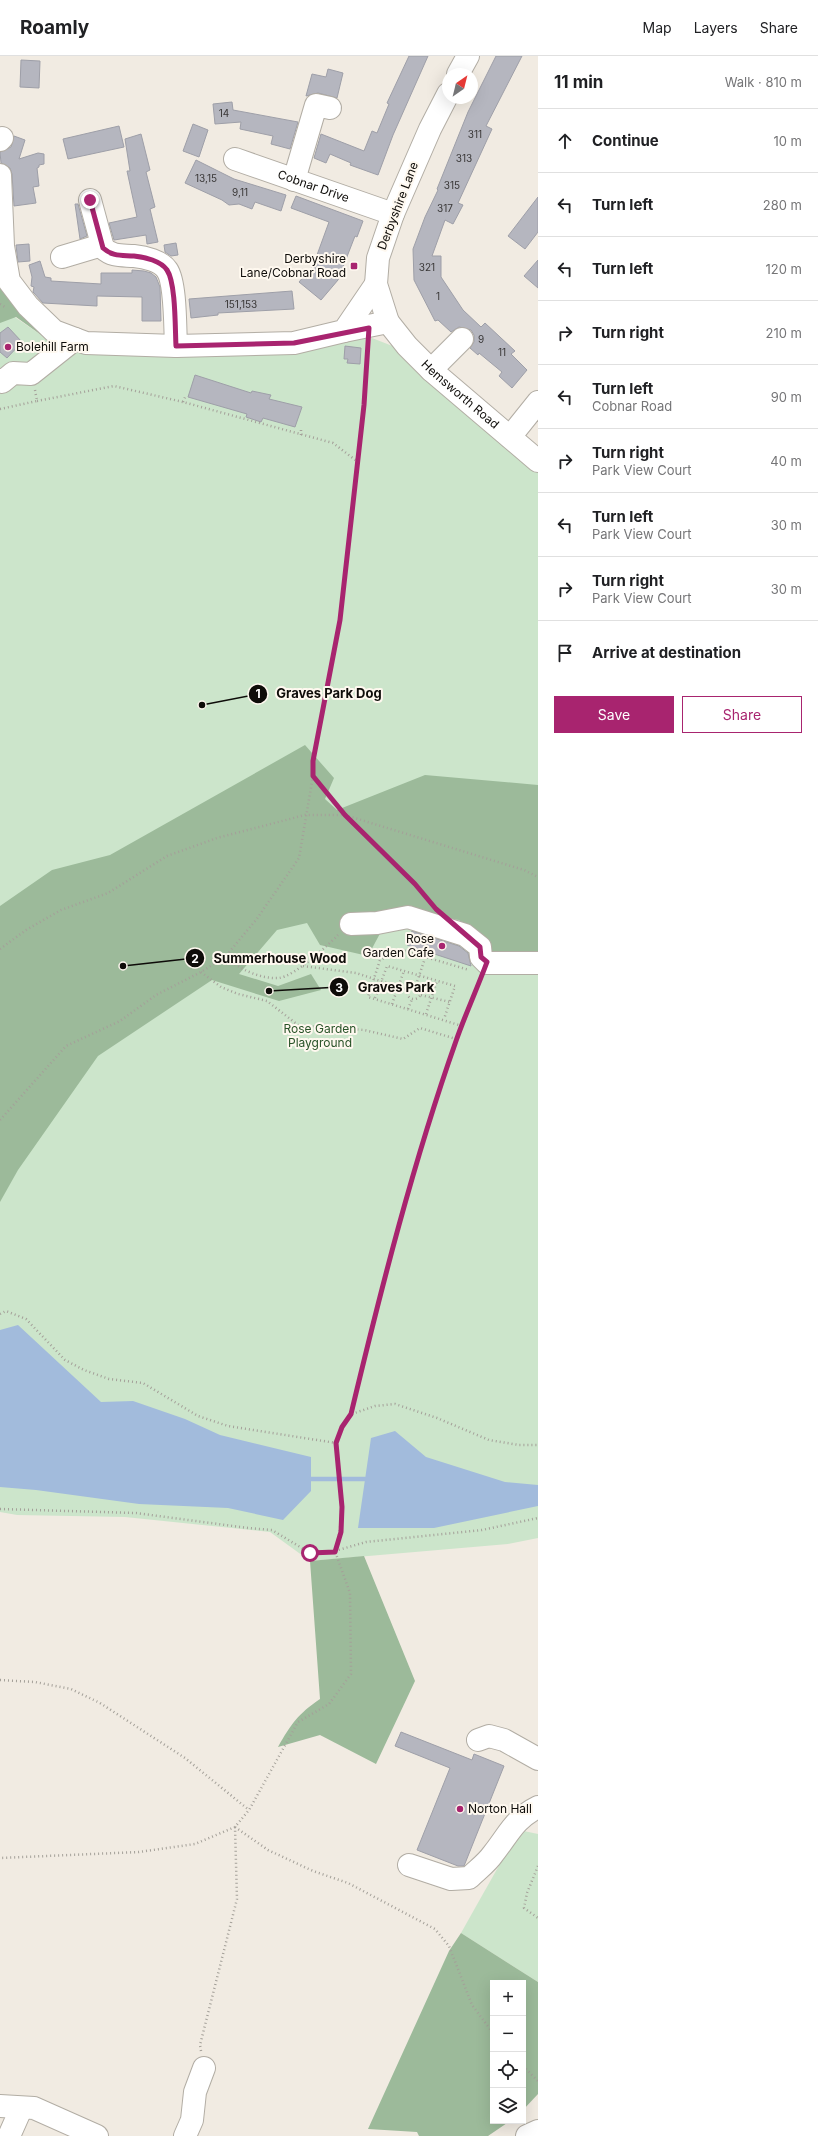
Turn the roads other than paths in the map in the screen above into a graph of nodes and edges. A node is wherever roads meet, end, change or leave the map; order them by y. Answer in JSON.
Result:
{"nodes":[{"id":1,"x":468,"y":56,"type":"edge"},
{"id":2,"x":461,"y":68,"type":"edge"},
{"id":3,"x":443,"y":104,"type":"edge"},
{"id":4,"x":330,"y":108,"type":"dead end"},
{"id":5,"x":235,"y":159,"type":"dead end"},
{"id":6,"x":0,"y":175,"type":"edge"},
{"id":7,"x":294,"y":180,"type":"junction"},
{"id":8,"x":90,"y":200,"type":"dead end"},
{"id":9,"x":393,"y":214,"type":"junction"},
{"id":10,"x":102,"y":245,"type":"junction"},
{"id":11,"x":62,"y":257,"type":"dead end"},
{"id":12,"x":376,"y":284,"type":"junction"},
{"id":13,"x":379,"y":325,"type":"junction"},
{"id":14,"x":344,"y":331,"type":"junction"},
{"id":15,"x":74,"y":339,"type":"junction"},
{"id":16,"x":462,"y":339,"type":"dead end"},
{"id":17,"x":176,"y":346,"type":"junction"},
{"id":18,"x":431,"y":370,"type":"junction"},
{"id":19,"x":0,"y":380,"type":"edge"},
{"id":20,"x":538,"y":402,"type":"edge"},
{"id":21,"x":510,"y":437,"type":"junction"},
{"id":22,"x":538,"y":461,"type":"edge"},
{"id":23,"x":351,"y":924,"type":"road end"},
{"id":24,"x":538,"y":963,"type":"edge"},
{"id":25,"x":478,"y":1740,"type":"dead end"},
{"id":26,"x":538,"y":1759,"type":"edge"},
{"id":27,"x":538,"y":1807,"type":"edge"},
{"id":28,"x":409,"y":1865,"type":"dead end"},
{"id":29,"x":204,"y":2068,"type":"road end"},
{"id":30,"x":0,"y":2106,"type":"edge"},
{"id":31,"x":21,"y":2109,"type":"junction"},
{"id":32,"x":538,"y":2132,"type":"edge"},
{"id":33,"x":10,"y":2136,"type":"edge"},
{"id":34,"x":97,"y":2136,"type":"edge"},
{"id":35,"x":185,"y":2136,"type":"edge"},
{"id":36,"x":527,"y":2136,"type":"edge"}],
"edges":[{"from":1,"to":2,"type":"street"},
{"from":3,"to":9,"type":"street","name":"Derbyshire Lane"},
{"from":4,"to":7,"type":"street"},
{"from":5,"to":7,"type":"street","name":"Cobnar Drive"},
{"from":6,"to":15,"type":"street"},
{"from":7,"to":9,"type":"street","name":"Cobnar Drive"},
{"from":8,"to":10,"type":"street"},
{"from":9,"to":12,"type":"street","name":"Derbyshire Lane"},
{"from":10,"to":11,"type":"street"},
{"from":10,"to":17,"type":"street"},
{"from":12,"to":13,"type":"street","name":"Derbyshire Lane"},
{"from":12,"to":14,"type":"street"},
{"from":13,"to":14,"type":"street"},
{"from":13,"to":18,"type":"street","name":"Hemsworth Road"},
{"from":14,"to":17,"type":"street"},
{"from":15,"to":17,"type":"street"},
{"from":15,"to":19,"type":"street"},
{"from":16,"to":18,"type":"street"},
{"from":18,"to":21,"type":"street","name":"Hemsworth Road"},
{"from":20,"to":21,"type":"street"},
{"from":21,"to":22,"type":"street","name":"Hemsworth Road"},
{"from":23,"to":24,"type":"street"},
{"from":25,"to":26,"type":"street"},
{"from":27,"to":28,"type":"street"},
{"from":29,"to":35,"type":"street"},
{"from":30,"to":31,"type":"street"},
{"from":31,"to":33,"type":"street"},
{"from":31,"to":34,"type":"street"},
{"from":32,"to":36,"type":"street"}]}
